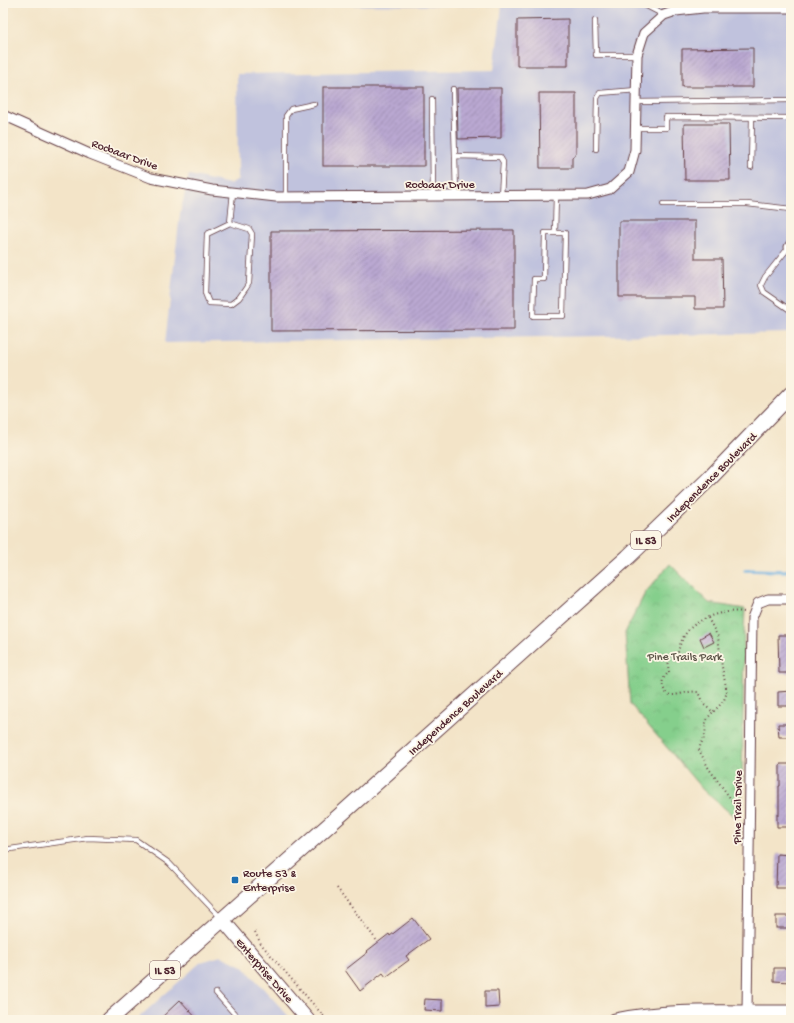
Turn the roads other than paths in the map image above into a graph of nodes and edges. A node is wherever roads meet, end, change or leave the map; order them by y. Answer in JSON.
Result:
{"nodes":[{"id":1,"x":643,"y":3,"type":"edge"},
{"id":2,"x":751,"y":5,"type":"edge"},
{"id":3,"x":791,"y":8,"type":"edge"},
{"id":4,"x":664,"y":14,"type":"junction"},
{"id":5,"x":595,"y":21,"type":"dead end"},
{"id":6,"x":637,"y":55,"type":"junction"},
{"id":7,"x":453,"y":88,"type":"dead end"},
{"id":8,"x":637,"y":90,"type":"junction"},
{"id":9,"x":432,"y":99,"type":"dead end"},
{"id":10,"x":791,"y":100,"type":"edge"},
{"id":11,"x":636,"y":102,"type":"junction"},
{"id":12,"x":314,"y":104,"type":"dead end"},
{"id":13,"x":3,"y":115,"type":"edge"},
{"id":14,"x":752,"y":118,"type":"junction"},
{"id":15,"x":791,"y":118,"type":"edge"},
{"id":16,"x":635,"y":128,"type":"junction"},
{"id":17,"x":596,"y":149,"type":"dead end"},
{"id":18,"x":455,"y":156,"type":"junction"},
{"id":19,"x":751,"y":167,"type":"dead end"},
{"id":20,"x":233,"y":192,"type":"junction"},
{"id":21,"x":556,"y":195,"type":"junction"},
{"id":22,"x":433,"y":196,"type":"junction"},
{"id":23,"x":456,"y":196,"type":"junction"},
{"id":24,"x":501,"y":196,"type":"junction"},
{"id":25,"x":286,"y":197,"type":"junction"},
{"id":26,"x":663,"y":204,"type":"dead end"},
{"id":27,"x":791,"y":209,"type":"edge"},
{"id":28,"x":230,"y":223,"type":"junction"},
{"id":29,"x":556,"y":233,"type":"junction"},
{"id":30,"x":790,"y":246,"type":"edge"},
{"id":31,"x":790,"y":310,"type":"edge"},
{"id":32,"x":791,"y":394,"type":"edge"},
{"id":33,"x":791,"y":599,"type":"edge"},
{"id":34,"x":3,"y":850,"type":"edge"},
{"id":35,"x":222,"y":919,"type":"junction"},
{"id":36,"x":216,"y":993,"type":"dead end"},
{"id":37,"x":791,"y":1012,"type":"edge"},
{"id":38,"x":747,"y":1013,"type":"junction"},
{"id":39,"x":109,"y":1020,"type":"edge"},
{"id":40,"x":240,"y":1020,"type":"edge"},
{"id":41,"x":308,"y":1020,"type":"edge"},
{"id":42,"x":616,"y":1020,"type":"edge"}],
"edges":[{"from":1,"to":4,"type":"lane"},
{"from":2,"to":3,"type":"street"},
{"from":2,"to":4,"type":"street"},
{"from":4,"to":6,"type":"street","name":"Rocbaar Drive"},
{"from":5,"to":6,"type":"lane"},
{"from":6,"to":8,"type":"street","name":"Rocbaar Drive"},
{"from":7,"to":18,"type":"lane"},
{"from":8,"to":11,"type":"street","name":"Rocbaar Drive"},
{"from":8,"to":17,"type":"lane"},
{"from":9,"to":22,"type":"lane"},
{"from":10,"to":11,"type":"lane"},
{"from":11,"to":16,"type":"street","name":"Rocbaar Drive"},
{"from":12,"to":25,"type":"lane"},
{"from":13,"to":20,"type":"street","name":"Rocbaar Drive"},
{"from":14,"to":15,"type":"lane"},
{"from":14,"to":16,"type":"lane"},
{"from":14,"to":19,"type":"lane"},
{"from":16,"to":21,"type":"street","name":"Rocbaar Drive"},
{"from":18,"to":23,"type":"lane"},
{"from":18,"to":24,"type":"lane"},
{"from":20,"to":25,"type":"street","name":"Rocbaar Drive"},
{"from":20,"to":28,"type":"lane"},
{"from":21,"to":24,"type":"street","name":"Rocbaar Drive"},
{"from":21,"to":29,"type":"lane"},
{"from":22,"to":23,"type":"street","name":"Rocbaar Drive"},
{"from":22,"to":25,"type":"street","name":"Rocbaar Drive"},
{"from":23,"to":24,"type":"street","name":"Rocbaar Drive"},
{"from":26,"to":27,"type":"lane"},
{"from":28,"to":28,"type":"lane"},
{"from":29,"to":29,"type":"lane"},
{"from":30,"to":31,"type":"lane"},
{"from":32,"to":35,"type":"main road","name":"Independence Boulevard","number":"IL 53"},
{"from":33,"to":38,"type":"street","name":"Pine Trail Drive"},
{"from":34,"to":35,"type":"lane"},
{"from":35,"to":39,"type":"main road","name":"Independence Boulevard","number":"IL 53"},
{"from":35,"to":41,"type":"street","name":"Enterprise Drive"},
{"from":36,"to":40,"type":"lane"},
{"from":37,"to":38,"type":"street"},
{"from":38,"to":42,"type":"street"}]}
